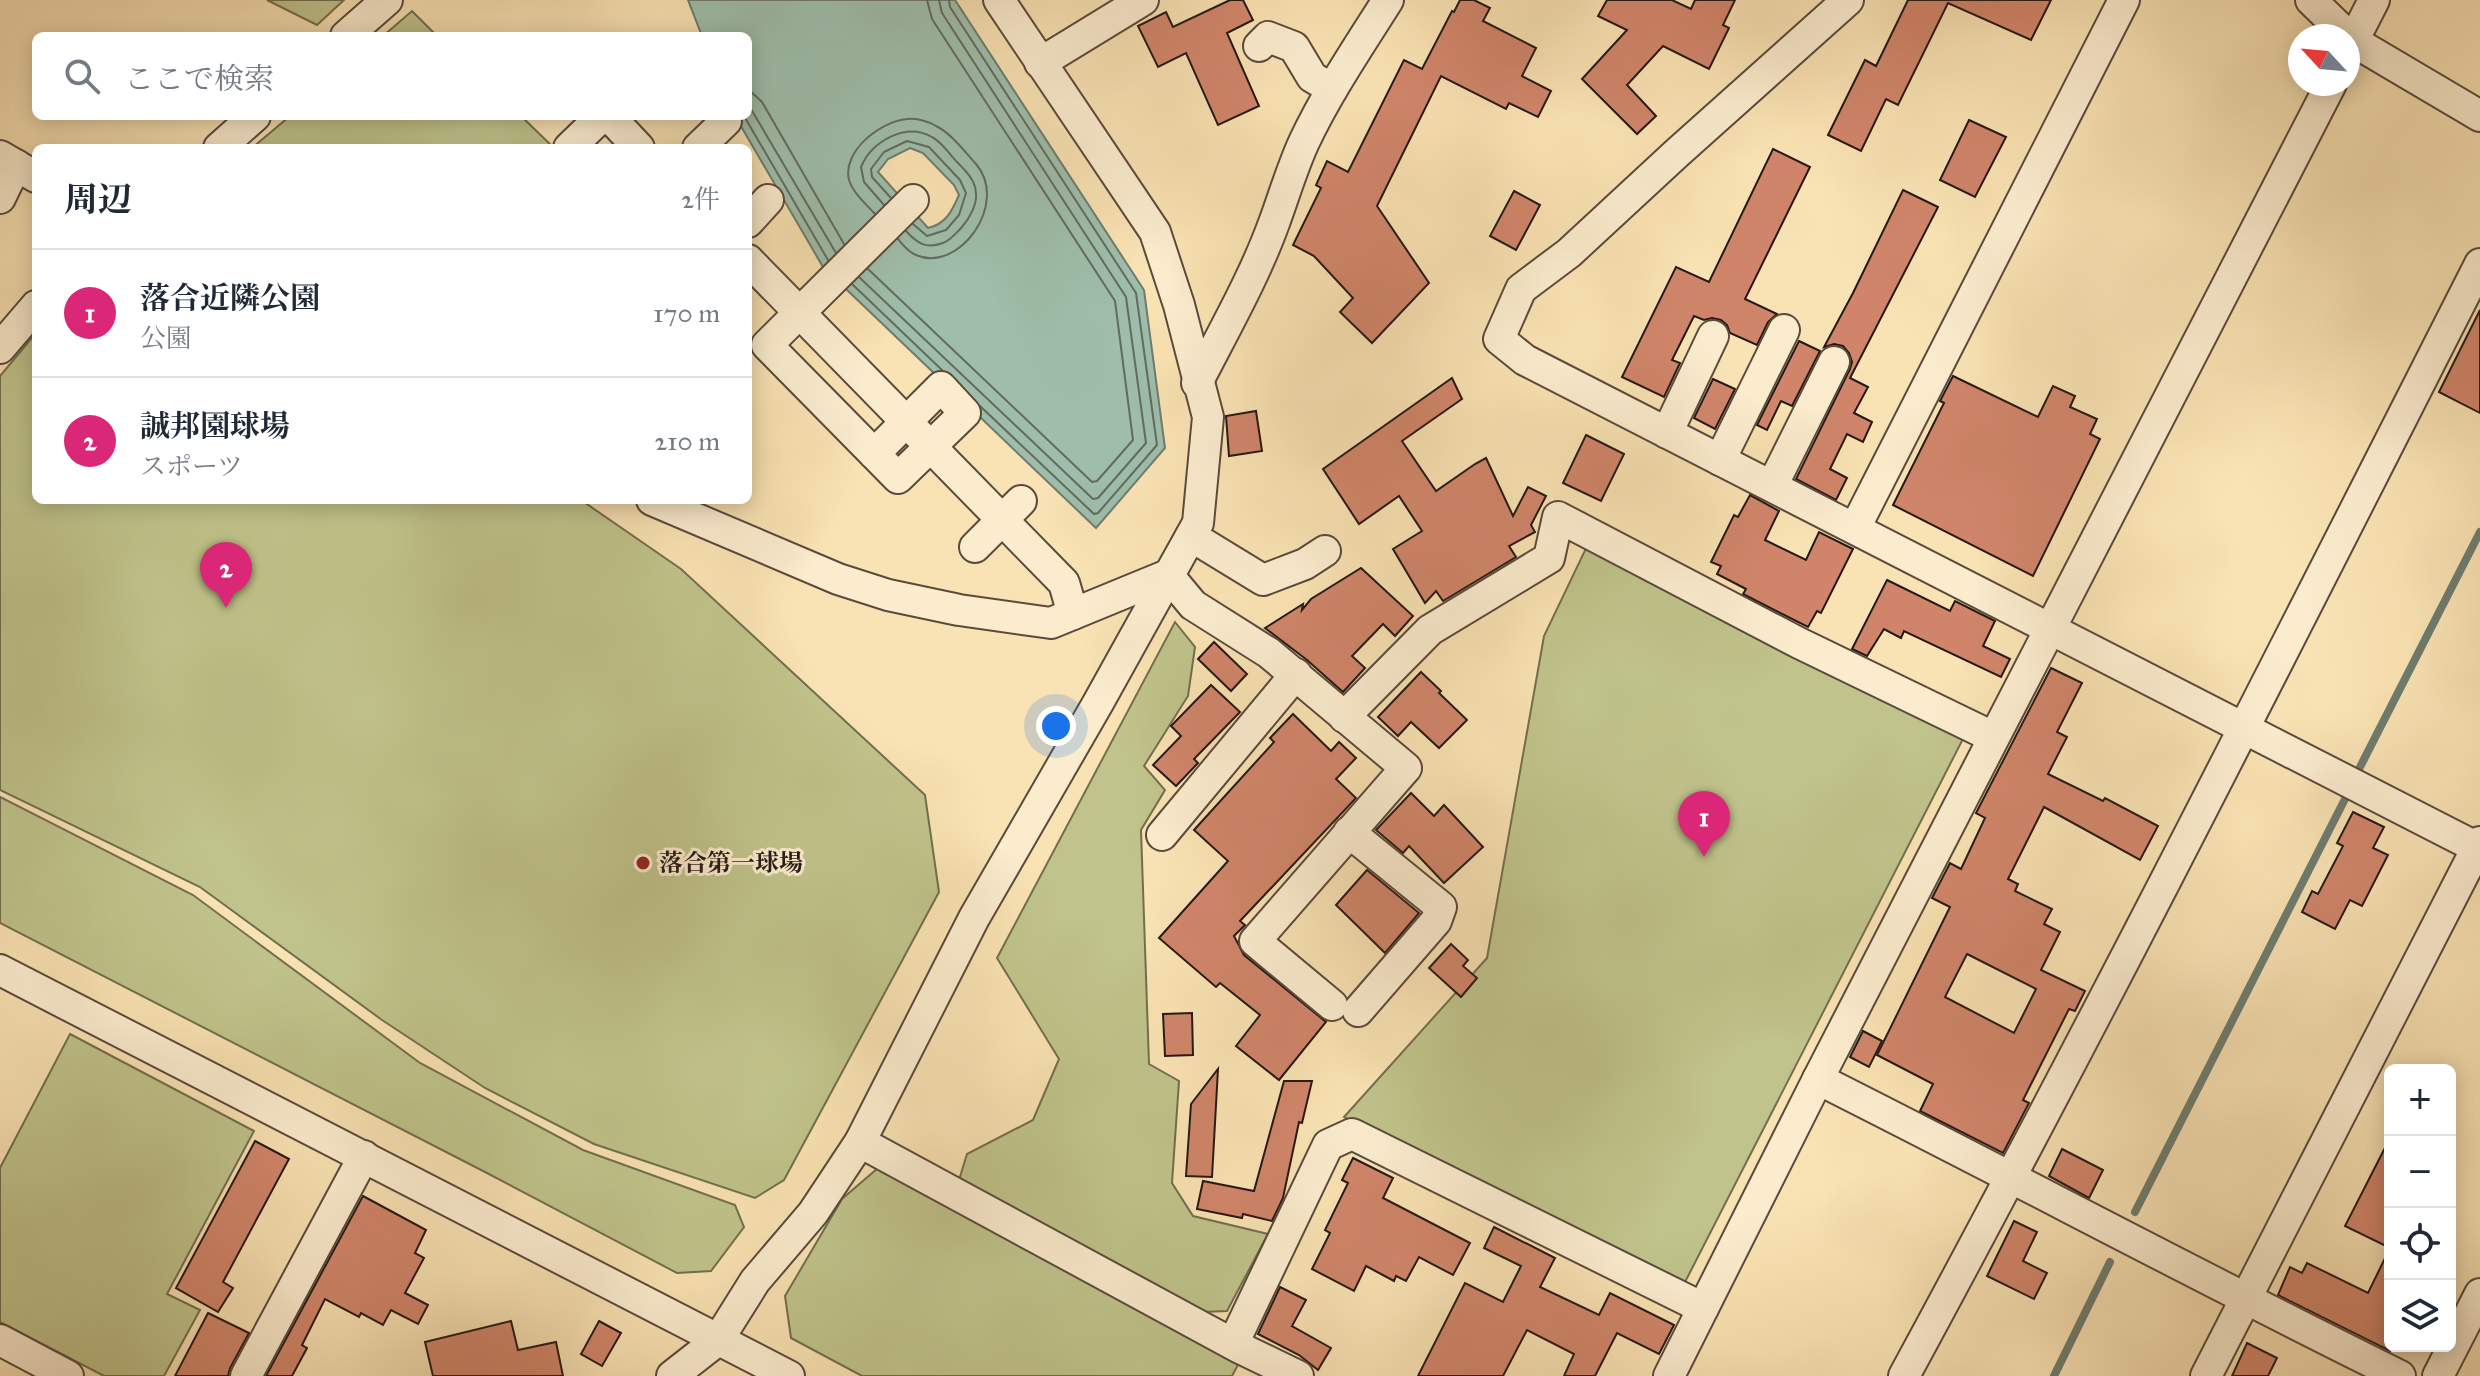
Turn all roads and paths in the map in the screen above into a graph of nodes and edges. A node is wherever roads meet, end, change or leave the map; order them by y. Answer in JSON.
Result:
{"nodes":[{"id":1,"x":387,"y":0,"type":"edge"},
{"id":2,"x":999,"y":0,"type":"edge"},
{"id":3,"x":1143,"y":0,"type":"edge"},
{"id":4,"x":1388,"y":0,"type":"edge"},
{"id":5,"x":1848,"y":0,"type":"edge"},
{"id":6,"x":2124,"y":0,"type":"edge"},
{"id":7,"x":2311,"y":0,"type":"edge"},
{"id":8,"x":2374,"y":0,"type":"edge"},
{"id":9,"x":2332,"y":24,"type":"edge"},
{"id":10,"x":2360,"y":28,"type":"edge"},
{"id":11,"x":351,"y":32,"type":"edge"},
{"id":12,"x":1259,"y":46,"type":"dead end"},
{"id":13,"x":2360,"y":51,"type":"edge"},
{"id":14,"x":1040,"y":63,"type":"junction"},
{"id":15,"x":1332,"y":89,"type":"junction"},
{"id":16,"x":2325,"y":96,"type":"edge"},
{"id":17,"x":2480,"y":116,"type":"edge"},
{"id":18,"x":250,"y":120,"type":"edge"},
{"id":19,"x":598,"y":120,"type":"edge"},
{"id":20,"x":613,"y":120,"type":"edge"},
{"id":21,"x":726,"y":121,"type":"dead end"},
{"id":22,"x":224,"y":144,"type":"edge"},
{"id":23,"x":573,"y":144,"type":"edge"},
{"id":24,"x":635,"y":144,"type":"edge"},
{"id":25,"x":702,"y":144,"type":"edge"},
{"id":26,"x":17,"y":166,"type":"edge"},
{"id":27,"x":0,"y":198,"type":"edge"},
{"id":28,"x":913,"y":200,"type":"dead end"},
{"id":29,"x":752,"y":264,"type":"edge"},
{"id":30,"x":2480,"y":264,"type":"edge"},
{"id":31,"x":32,"y":311,"type":"edge"},
{"id":32,"x":799,"y":312,"type":"junction"},
{"id":33,"x":1784,"y":330,"type":"dead end"},
{"id":34,"x":1713,"y":336,"type":"dead end"},
{"id":35,"x":0,"y":348,"type":"edge"},
{"id":36,"x":1834,"y":362,"type":"dead end"},
{"id":37,"x":1197,"y":383,"type":"junction"},
{"id":38,"x":906,"y":421,"type":"junction"},
{"id":39,"x":1667,"y":433,"type":"junction"},
{"id":40,"x":930,"y":446,"type":"junction"},
{"id":41,"x":874,"y":454,"type":"junction"},
{"id":42,"x":1720,"y":460,"type":"junction"},
{"id":43,"x":1772,"y":486,"type":"junction"},
{"id":44,"x":661,"y":504,"type":"edge"},
{"id":45,"x":1012,"y":511,"type":"junction"},
{"id":46,"x":1855,"y":528,"type":"junction"},
{"id":47,"x":1191,"y":536,"type":"junction"},
{"id":48,"x":975,"y":547,"type":"dead end"},
{"id":49,"x":1325,"y":551,"type":"dead end"},
{"id":50,"x":1168,"y":575,"type":"junction"},
{"id":51,"x":1073,"y":614,"type":"junction"},
{"id":52,"x":2051,"y":628,"type":"junction"},
{"id":53,"x":1296,"y":674,"type":"junction"},
{"id":54,"x":1344,"y":717,"type":"junction"},
{"id":55,"x":2244,"y":730,"type":"junction"},
{"id":56,"x":1993,"y":737,"type":"junction"},
{"id":57,"x":1349,"y":832,"type":"junction"},
{"id":58,"x":1162,"y":835,"type":"dead end"},
{"id":59,"x":2479,"y":846,"type":"edge"},
{"id":60,"x":0,"y":970,"type":"edge"},
{"id":61,"x":1818,"y":1079,"type":"junction"},
{"id":62,"x":860,"y":1142,"type":"junction"},
{"id":63,"x":364,"y":1156,"type":"junction"},
{"id":64,"x":2012,"y":1176,"type":"junction"},
{"id":65,"x":2480,"y":1294,"type":"edge"},
{"id":66,"x":2244,"y":1300,"type":"junction"},
{"id":67,"x":1703,"y":1308,"type":"junction"},
{"id":68,"x":0,"y":1340,"type":"edge"},
{"id":69,"x":718,"y":1340,"type":"junction"},
{"id":70,"x":1233,"y":1344,"type":"junction"},
{"id":71,"x":68,"y":1376,"type":"edge"},
{"id":72,"x":246,"y":1376,"type":"edge"},
{"id":73,"x":672,"y":1376,"type":"edge"},
{"id":74,"x":789,"y":1376,"type":"edge"},
{"id":75,"x":1298,"y":1376,"type":"edge"},
{"id":76,"x":1669,"y":1376,"type":"edge"},
{"id":77,"x":1904,"y":1376,"type":"edge"},
{"id":78,"x":2206,"y":1376,"type":"edge"},
{"id":79,"x":2400,"y":1376,"type":"edge"},
{"id":80,"x":2438,"y":1376,"type":"edge"}],
"edges":[{"from":1,"to":11,"type":"street"},
{"from":2,"to":14,"type":"street"},
{"from":3,"to":14,"type":"street"},
{"from":4,"to":15,"type":"street"},
{"from":5,"to":39,"type":"street"},
{"from":6,"to":46,"type":"street"},
{"from":7,"to":9,"type":"street"},
{"from":8,"to":10,"type":"street"},
{"from":12,"to":15,"type":"street"},
{"from":13,"to":17,"type":"street"},
{"from":14,"to":37,"type":"street"},
{"from":15,"to":37,"type":"street"},
{"from":16,"to":52,"type":"street"},
{"from":18,"to":22,"type":"street"},
{"from":19,"to":23,"type":"street"},
{"from":20,"to":24,"type":"street"},
{"from":21,"to":25,"type":"street"},
{"from":26,"to":27,"type":"street"},
{"from":28,"to":32,"type":"street"},
{"from":29,"to":32,"type":"street"},
{"from":30,"to":55,"type":"street"},
{"from":31,"to":35,"type":"street"},
{"from":32,"to":38,"type":"street"},
{"from":32,"to":41,"type":"street"},
{"from":33,"to":42,"type":"street"},
{"from":34,"to":39,"type":"street"},
{"from":36,"to":43,"type":"street"},
{"from":37,"to":47,"type":"street"},
{"from":38,"to":40,"type":"street"},
{"from":38,"to":40,"type":"street"},
{"from":38,"to":41,"type":"street"},
{"from":39,"to":42,"type":"street"},
{"from":40,"to":41,"type":"street"},
{"from":40,"to":45,"type":"street"},
{"from":42,"to":43,"type":"street"},
{"from":43,"to":46,"type":"street"},
{"from":44,"to":51,"type":"street"},
{"from":45,"to":48,"type":"street"},
{"from":45,"to":51,"type":"street"},
{"from":46,"to":52,"type":"street"},
{"from":47,"to":49,"type":"street"},
{"from":47,"to":50,"type":"street"},
{"from":50,"to":51,"type":"street"},
{"from":50,"to":53,"type":"street"},
{"from":50,"to":62,"type":"street"},
{"from":52,"to":55,"type":"street"},
{"from":52,"to":56,"type":"street"},
{"from":53,"to":54,"type":"street"},
{"from":53,"to":58,"type":"street"},
{"from":54,"to":56,"type":"street"},
{"from":54,"to":57,"type":"street"},
{"from":55,"to":59,"type":"street"},
{"from":55,"to":64,"type":"street"},
{"from":56,"to":61,"type":"street"},
{"from":57,"to":57,"type":"street"},
{"from":59,"to":66,"type":"street"},
{"from":60,"to":63,"type":"street"},
{"from":61,"to":64,"type":"street"},
{"from":61,"to":67,"type":"street"},
{"from":62,"to":69,"type":"street"},
{"from":62,"to":70,"type":"street"},
{"from":63,"to":69,"type":"street"},
{"from":63,"to":72,"type":"street"},
{"from":64,"to":66,"type":"street"},
{"from":64,"to":77,"type":"street"},
{"from":65,"to":80,"type":"street"},
{"from":66,"to":78,"type":"street"},
{"from":66,"to":79,"type":"street"},
{"from":67,"to":70,"type":"street"},
{"from":67,"to":76,"type":"street"},
{"from":68,"to":71,"type":"street"},
{"from":69,"to":73,"type":"street"},
{"from":69,"to":74,"type":"street"},
{"from":70,"to":75,"type":"street"}]}
